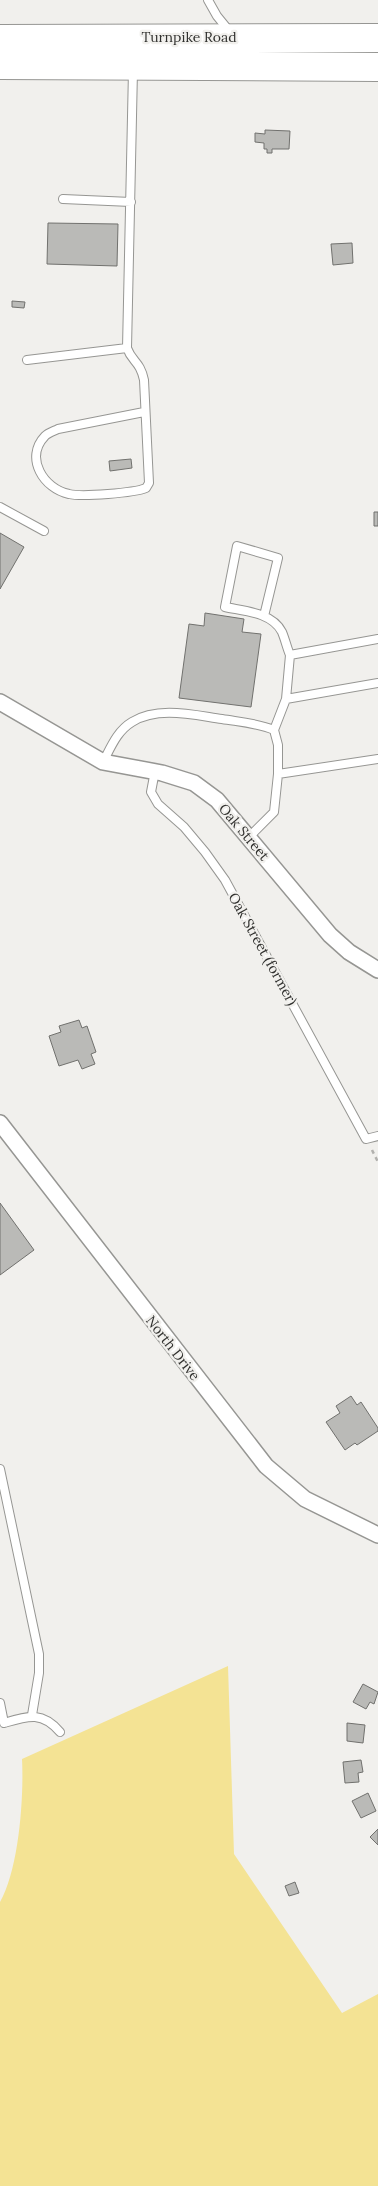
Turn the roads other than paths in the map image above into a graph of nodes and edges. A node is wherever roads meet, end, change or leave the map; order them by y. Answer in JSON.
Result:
{"nodes":[{"id":1,"x":208,"y":0,"type":"edge"},
{"id":2,"x":234,"y":37,"type":"junction"},
{"id":3,"x":378,"y":38,"type":"edge"},
{"id":4,"x":0,"y":39,"type":"edge"},
{"id":5,"x":0,"y":65,"type":"edge"},
{"id":6,"x":133,"y":66,"type":"junction"},
{"id":7,"x":378,"y":67,"type":"edge"},
{"id":8,"x":63,"y":199,"type":"dead end"},
{"id":9,"x":131,"y":202,"type":"junction"},
{"id":10,"x":127,"y":348,"type":"junction"},
{"id":11,"x":27,"y":360,"type":"dead end"},
{"id":12,"x":144,"y":412,"type":"junction"},
{"id":13,"x":0,"y":507,"type":"edge"},
{"id":14,"x":44,"y":531,"type":"dead end"},
{"id":15,"x":264,"y":616,"type":"junction"},
{"id":16,"x":378,"y":639,"type":"edge"},
{"id":17,"x":290,"y":655,"type":"junction"},
{"id":18,"x":378,"y":683,"type":"edge"},
{"id":19,"x":286,"y":699,"type":"junction"},
{"id":20,"x":0,"y":702,"type":"edge"},
{"id":21,"x":274,"y":730,"type":"junction"},
{"id":22,"x":378,"y":759,"type":"edge"},
{"id":23,"x":103,"y":762,"type":"junction"},
{"id":24,"x":155,"y":771,"type":"junction"},
{"id":25,"x":278,"y":774,"type":"junction"},
{"id":26,"x":249,"y":837,"type":"junction"},
{"id":27,"x":378,"y":970,"type":"edge"},
{"id":28,"x":0,"y":1123,"type":"edge"},
{"id":29,"x":378,"y":1136,"type":"edge"},
{"id":30,"x":0,"y":1469,"type":"edge"},
{"id":31,"x":378,"y":1535,"type":"edge"},
{"id":32,"x":0,"y":1703,"type":"edge"},
{"id":33,"x":32,"y":1715,"type":"junction"},
{"id":34,"x":60,"y":1732,"type":"dead end"}],
"edges":[{"from":1,"to":2,"type":"lane"},
{"from":2,"to":3,"type":"highway","name":"Turnpike Road"},
{"from":2,"to":4,"type":"highway","name":"Turnpike Road"},
{"from":5,"to":6,"type":"highway","name":"Turnpike Road"},
{"from":6,"to":7,"type":"highway","name":"Turnpike Road"},
{"from":6,"to":9,"type":"lane"},
{"from":8,"to":9,"type":"lane"},
{"from":9,"to":10,"type":"lane"},
{"from":10,"to":11,"type":"lane"},
{"from":10,"to":12,"type":"lane"},
{"from":12,"to":12,"type":"lane"},
{"from":13,"to":14,"type":"lane"},
{"from":15,"to":15,"type":"lane"},
{"from":15,"to":17,"type":"lane"},
{"from":16,"to":17,"type":"lane"},
{"from":17,"to":19,"type":"lane"},
{"from":18,"to":19,"type":"lane"},
{"from":19,"to":21,"type":"lane"},
{"from":20,"to":23,"type":"street","name":"Oak Street"},
{"from":21,"to":23,"type":"lane"},
{"from":21,"to":25,"type":"lane"},
{"from":22,"to":25,"type":"lane"},
{"from":23,"to":24,"type":"street","name":"Oak Street"},
{"from":24,"to":26,"type":"street","name":"Oak Street"},
{"from":24,"to":29,"type":"lane","name":"Oak Street (former)"},
{"from":25,"to":26,"type":"lane"},
{"from":26,"to":27,"type":"street","name":"Oak Street"},
{"from":28,"to":31,"type":"street","name":"North Drive"},
{"from":30,"to":33,"type":"lane"},
{"from":32,"to":33,"type":"lane"},
{"from":33,"to":34,"type":"lane"}]}
